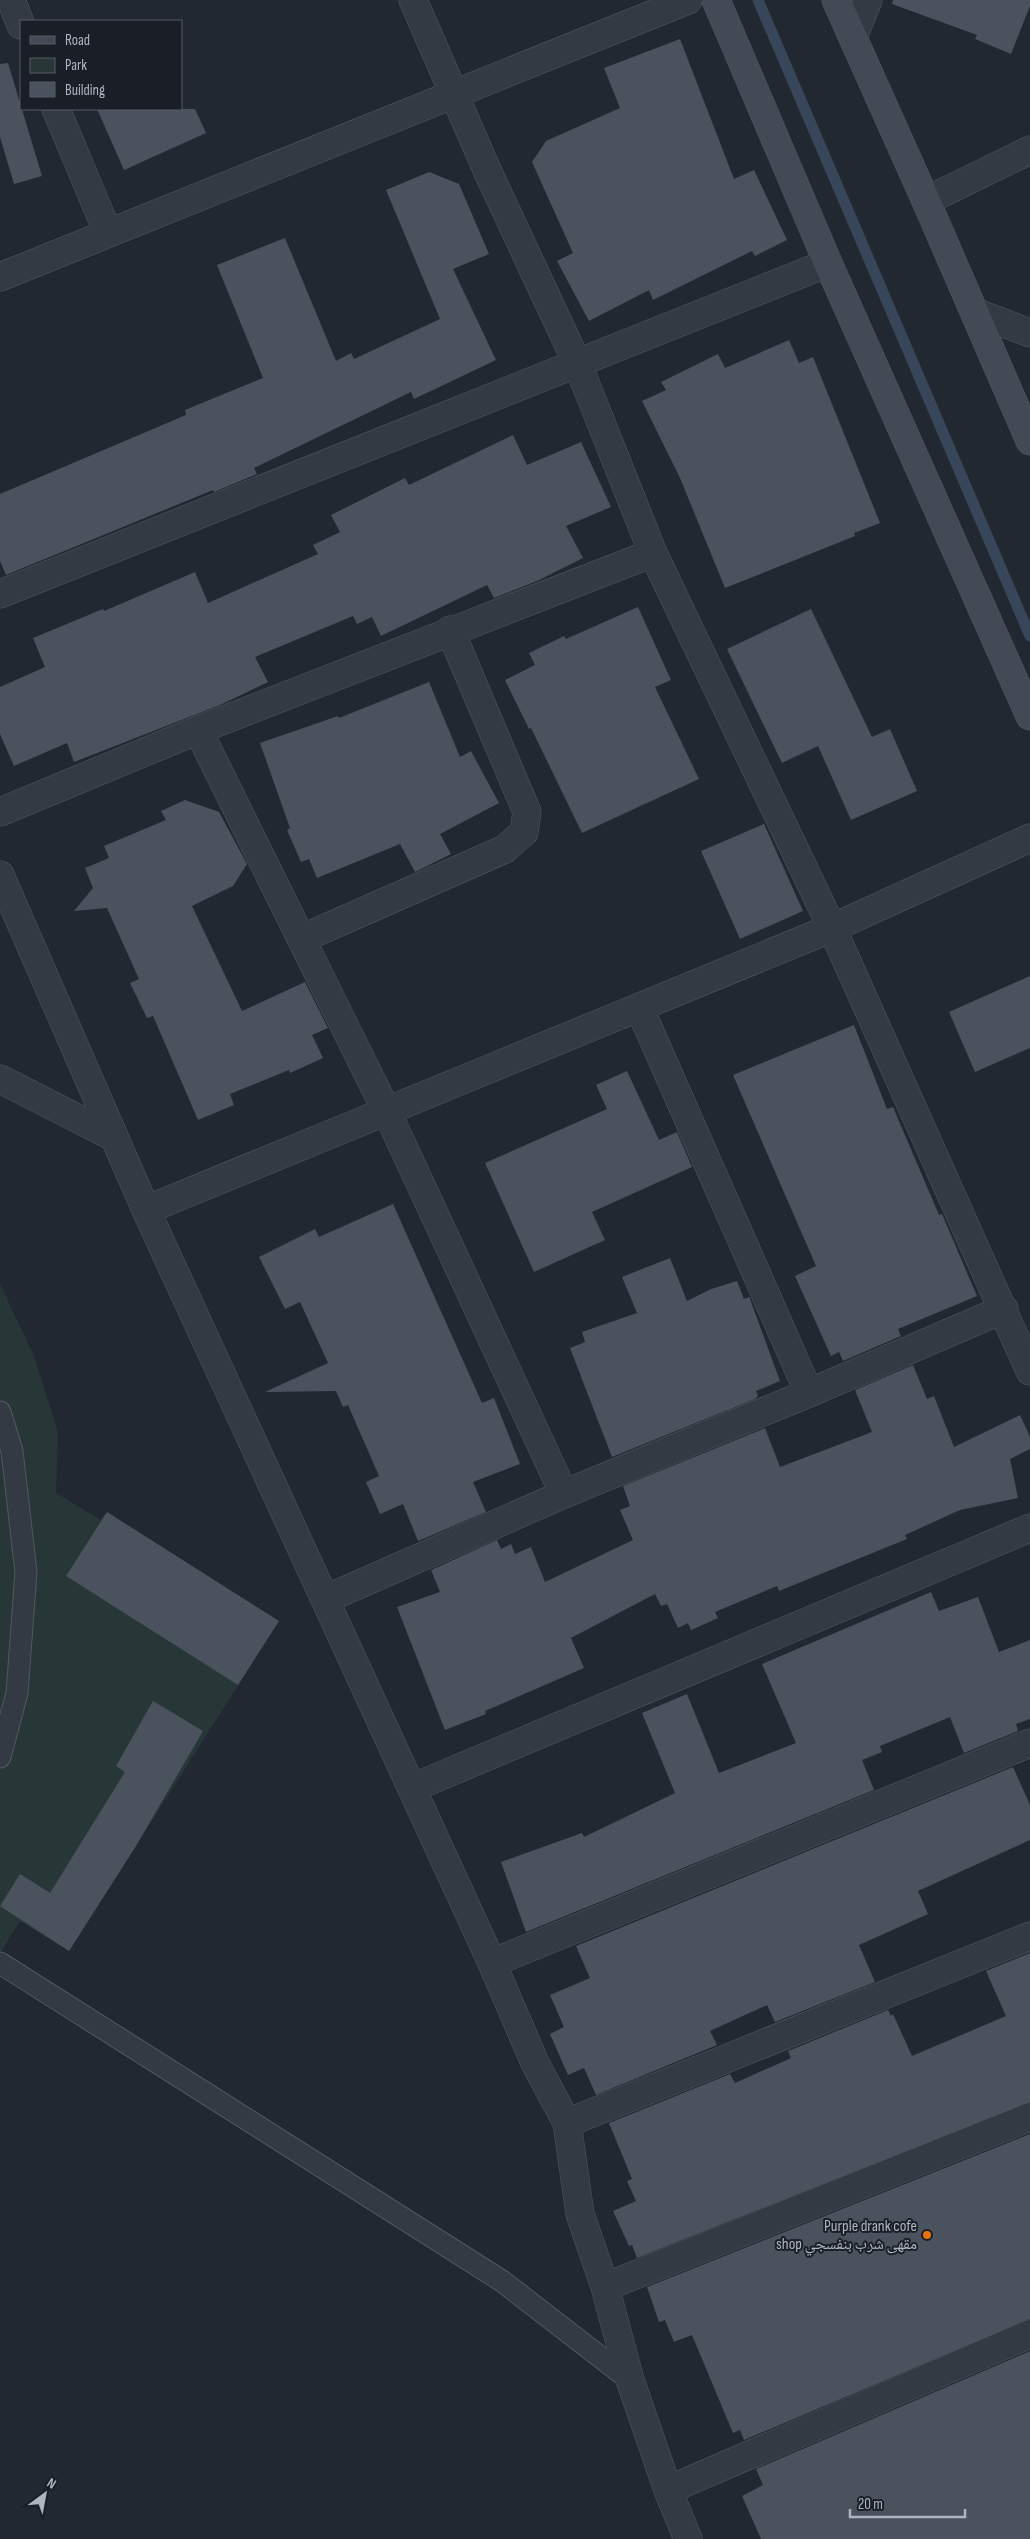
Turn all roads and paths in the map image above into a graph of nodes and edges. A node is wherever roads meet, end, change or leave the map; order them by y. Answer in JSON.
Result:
{"nodes":[{"id":1,"x":413,"y":0,"type":"edge"},
{"id":2,"x":688,"y":0,"type":"edge"},
{"id":3,"x":716,"y":0,"type":"edge"},
{"id":4,"x":836,"y":0,"type":"edge"},
{"id":5,"x":868,"y":0,"type":"edge"},
{"id":6,"x":853,"y":36,"type":"junction"},
{"id":7,"x":452,"y":94,"type":"junction"},
{"id":8,"x":56,"y":110,"type":"edge"},
{"id":9,"x":1030,"y":150,"type":"edge"},
{"id":10,"x":926,"y":201,"type":"junction"},
{"id":11,"x":108,"y":233,"type":"junction"},
{"id":12,"x":828,"y":264,"type":"junction"},
{"id":13,"x":0,"y":277,"type":"edge"},
{"id":14,"x":975,"y":312,"type":"junction"},
{"id":15,"x":1030,"y":333,"type":"edge"},
{"id":16,"x":578,"y":365,"type":"junction"},
{"id":17,"x":1030,"y":441,"type":"edge"},
{"id":18,"x":653,"y":553,"type":"junction"},
{"id":19,"x":0,"y":594,"type":"edge"},
{"id":20,"x":450,"y":630,"type":"junction"},
{"id":21,"x":1030,"y":716,"type":"edge"},
{"id":22,"x":198,"y":730,"type":"junction"},
{"id":23,"x":0,"y":812,"type":"edge"},
{"id":24,"x":1030,"y":838,"type":"edge"},
{"id":25,"x":0,"y":875,"type":"edge"},
{"id":26,"x":832,"y":928,"type":"junction"},
{"id":27,"x":302,"y":939,"type":"junction"},
{"id":28,"x":639,"y":1007,"type":"junction"},
{"id":29,"x":0,"y":1079,"type":"edge"},
{"id":30,"x":386,"y":1112,"type":"junction"},
{"id":31,"x":114,"y":1137,"type":"junction"},
{"id":32,"x":146,"y":1210,"type":"junction"},
{"id":33,"x":1004,"y":1309,"type":"junction"},
{"id":34,"x":1030,"y":1371,"type":"edge"},
{"id":35,"x":810,"y":1393,"type":"junction"},
{"id":36,"x":0,"y":1412,"type":"edge"},
{"id":37,"x":564,"y":1494,"type":"junction"},
{"id":38,"x":1030,"y":1528,"type":"edge"},
{"id":39,"x":326,"y":1599,"type":"junction"},
{"id":40,"x":1030,"y":1743,"type":"edge"},
{"id":41,"x":0,"y":1756,"type":"edge"},
{"id":42,"x":412,"y":1788,"type":"junction"},
{"id":43,"x":1030,"y":1936,"type":"edge"},
{"id":44,"x":0,"y":1963,"type":"edge"},
{"id":45,"x":492,"y":1963,"type":"junction"},
{"id":46,"x":1030,"y":2116,"type":"edge"},
{"id":47,"x":567,"y":2123,"type":"junction"},
{"id":48,"x":605,"y":2287,"type":"junction"},
{"id":49,"x":1030,"y":2334,"type":"edge"},
{"id":50,"x":630,"y":2380,"type":"junction"},
{"id":51,"x":668,"y":2490,"type":"junction"},
{"id":52,"x":688,"y":2539,"type":"edge"}],
"edges":[{"from":1,"to":7,"type":"street"},
{"from":2,"to":7,"type":"street"},
{"from":3,"to":12,"type":"main road"},
{"from":4,"to":6,"type":"main road"},
{"from":5,"to":6,"type":"street"},
{"from":6,"to":10,"type":"main road"},
{"from":7,"to":11,"type":"street"},
{"from":7,"to":16,"type":"street"},
{"from":8,"to":11,"type":"street"},
{"from":9,"to":10,"type":"street"},
{"from":10,"to":14,"type":"main road"},
{"from":11,"to":13,"type":"street"},
{"from":12,"to":16,"type":"street"},
{"from":12,"to":21,"type":"main road"},
{"from":14,"to":15,"type":"street"},
{"from":14,"to":17,"type":"main road"},
{"from":16,"to":18,"type":"street"},
{"from":16,"to":19,"type":"street"},
{"from":18,"to":20,"type":"street"},
{"from":18,"to":26,"type":"street"},
{"from":20,"to":22,"type":"street"},
{"from":20,"to":27,"type":"street"},
{"from":22,"to":23,"type":"street"},
{"from":22,"to":27,"type":"street"},
{"from":24,"to":26,"type":"street"},
{"from":25,"to":31,"type":"street"},
{"from":26,"to":28,"type":"street"},
{"from":26,"to":33,"type":"street"},
{"from":27,"to":30,"type":"street"},
{"from":28,"to":30,"type":"street"},
{"from":28,"to":35,"type":"street"},
{"from":29,"to":31,"type":"street"},
{"from":30,"to":32,"type":"street"},
{"from":30,"to":37,"type":"street"},
{"from":31,"to":32,"type":"street"},
{"from":32,"to":39,"type":"street"},
{"from":33,"to":34,"type":"street"},
{"from":33,"to":35,"type":"street"},
{"from":35,"to":37,"type":"street"},
{"from":36,"to":41,"type":"lane"},
{"from":37,"to":39,"type":"street"},
{"from":38,"to":42,"type":"street"},
{"from":39,"to":42,"type":"street"},
{"from":40,"to":45,"type":"street"},
{"from":42,"to":45,"type":"street"},
{"from":43,"to":47,"type":"street"},
{"from":44,"to":50,"type":"lane"},
{"from":45,"to":47,"type":"street"},
{"from":46,"to":48,"type":"street"},
{"from":47,"to":48,"type":"street"},
{"from":48,"to":50,"type":"street"},
{"from":49,"to":51,"type":"street"},
{"from":50,"to":51,"type":"street"},
{"from":51,"to":52,"type":"street"}]}
